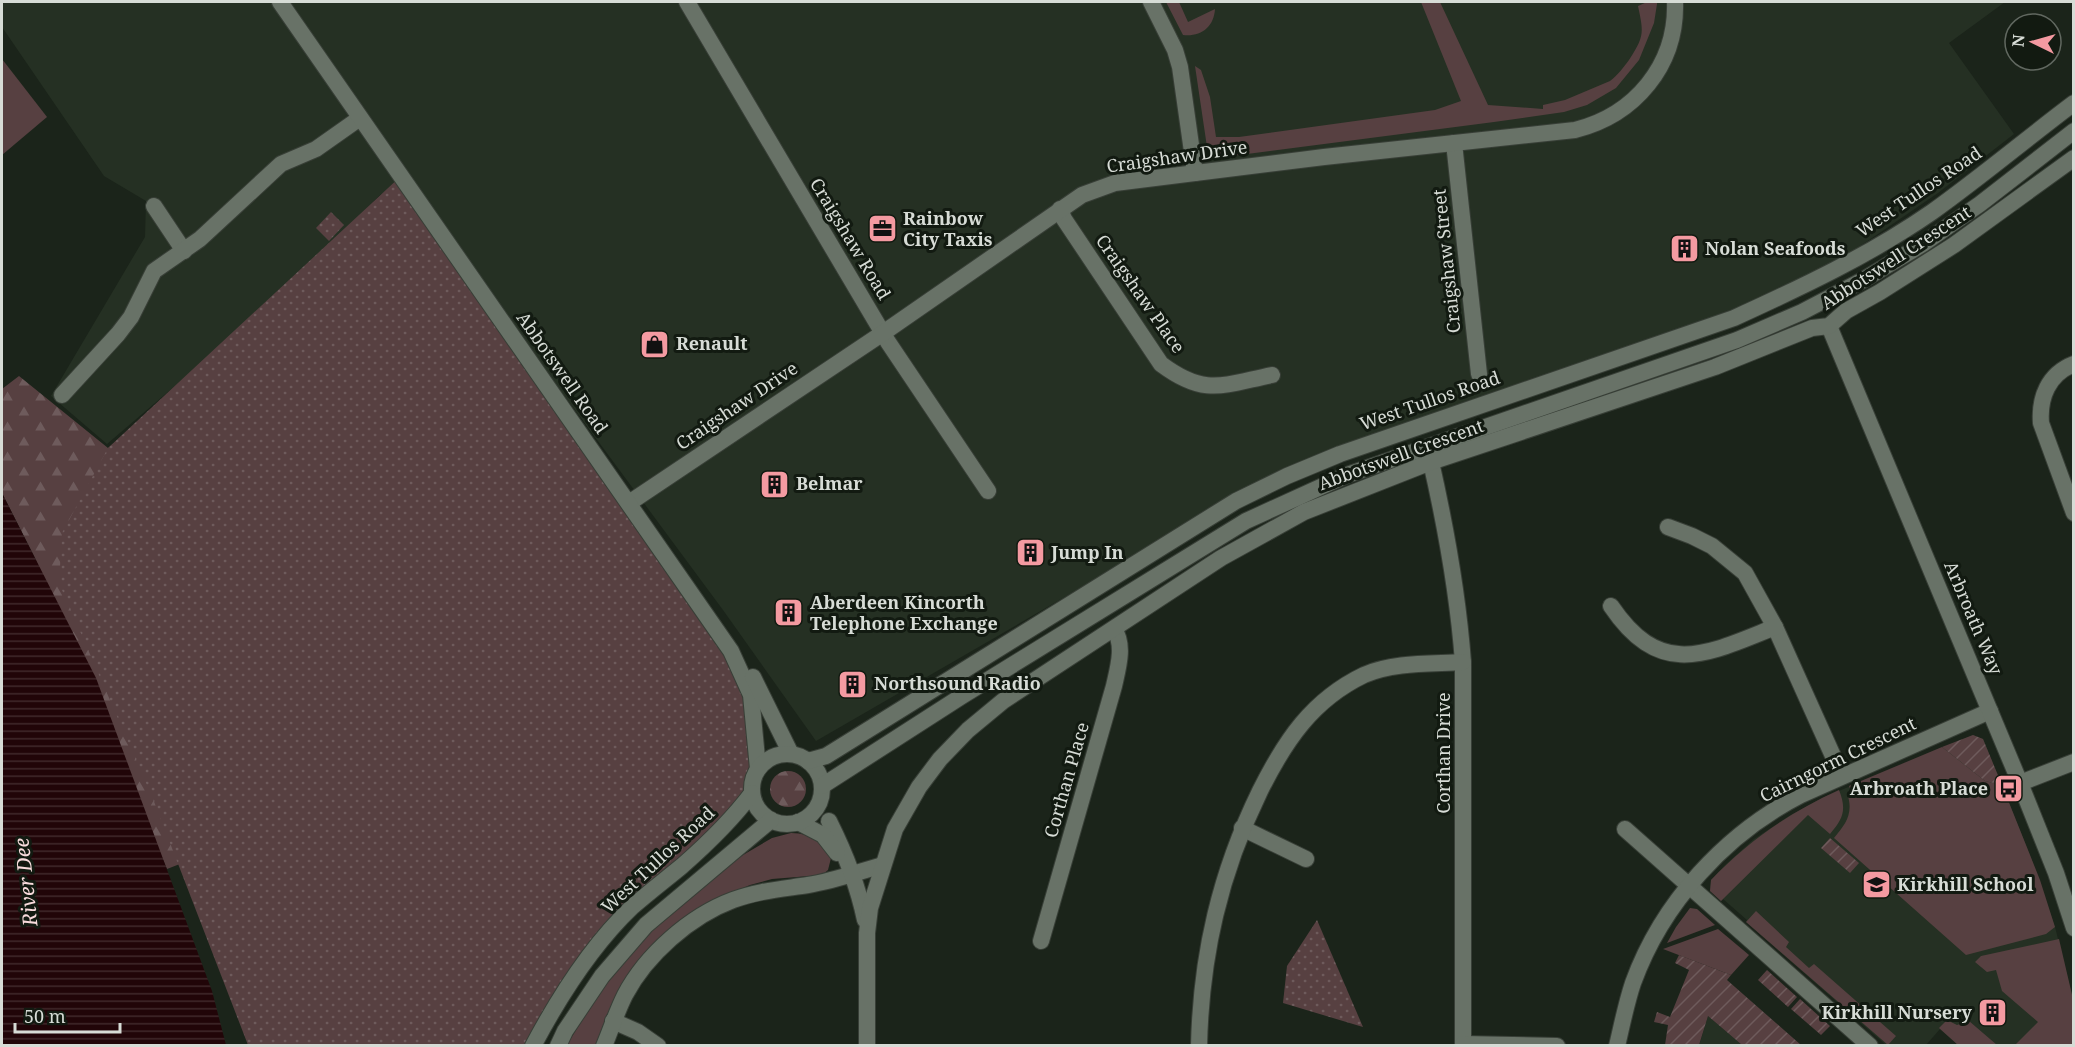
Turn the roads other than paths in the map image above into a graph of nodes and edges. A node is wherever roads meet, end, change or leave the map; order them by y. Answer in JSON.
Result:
{"nodes":[{"id":1,"x":280,"y":2,"type":"edge"},
{"id":2,"x":687,"y":2,"type":"edge"},
{"id":3,"x":1151,"y":2,"type":"edge"},
{"id":4,"x":1676,"y":2,"type":"edge"},
{"id":5,"x":2073,"y":103,"type":"edge"},
{"id":6,"x":360,"y":118,"type":"junction"},
{"id":7,"x":2073,"y":131,"type":"edge"},
{"id":8,"x":1454,"y":142,"type":"junction"},
{"id":9,"x":2072,"y":161,"type":"edge"},
{"id":10,"x":1195,"y":173,"type":"junction"},
{"id":11,"x":154,"y":206,"type":"dead end"},
{"id":12,"x":1060,"y":209,"type":"junction"},
{"id":13,"x":184,"y":251,"type":"junction"},
{"id":14,"x":1829,"y":326,"type":"junction"},
{"id":15,"x":883,"y":333,"type":"junction"},
{"id":16,"x":2073,"y":364,"type":"edge"},
{"id":17,"x":1479,"y":374,"type":"dead end"},
{"id":18,"x":1272,"y":375,"type":"dead end"},
{"id":19,"x":62,"y":395,"type":"dead end"},
{"id":20,"x":1431,"y":462,"type":"junction"},
{"id":21,"x":988,"y":491,"type":"dead end"},
{"id":22,"x":629,"y":503,"type":"junction"},
{"id":23,"x":2073,"y":513,"type":"edge"},
{"id":24,"x":1668,"y":527,"type":"dead end"},
{"id":25,"x":1611,"y":606,"type":"dead end"},
{"id":26,"x":1775,"y":627,"type":"junction"},
{"id":27,"x":1114,"y":629,"type":"junction"},
{"id":28,"x":731,"y":651,"type":"junction"},
{"id":29,"x":1463,"y":663,"type":"junction"},
{"id":30,"x":1990,"y":711,"type":"junction"},
{"id":31,"x":791,"y":754,"type":"junction"},
{"id":32,"x":808,"y":761,"type":"junction"},
{"id":33,"x":2073,"y":762,"type":"edge"},
{"id":34,"x":758,"y":769,"type":"junction"},
{"id":35,"x":1842,"y":776,"type":"junction"},
{"id":36,"x":2020,"y":783,"type":"junction"},
{"id":37,"x":822,"y":786,"type":"junction"},
{"id":38,"x":752,"y":793,"type":"junction"},
{"id":39,"x":771,"y":820,"type":"junction"},
{"id":40,"x":829,"y":821,"type":"dead end"},
{"id":41,"x":798,"y":822,"type":"junction"},
{"id":42,"x":1242,"y":828,"type":"junction"},
{"id":43,"x":1625,"y":829,"type":"dead end"},
{"id":44,"x":1306,"y":859,"type":"dead end"},
{"id":45,"x":883,"y":865,"type":"junction"},
{"id":46,"x":850,"y":874,"type":"junction"},
{"id":47,"x":1689,"y":886,"type":"junction"},
{"id":48,"x":2073,"y":928,"type":"edge"},
{"id":49,"x":867,"y":933,"type":"junction"},
{"id":50,"x":1041,"y":941,"type":"dead end"},
{"id":51,"x":614,"y":1022,"type":"junction"},
{"id":52,"x":1463,"y":1045,"type":"edge"},
{"id":53,"x":532,"y":1046,"type":"edge"},
{"id":54,"x":558,"y":1046,"type":"edge"},
{"id":55,"x":604,"y":1046,"type":"edge"},
{"id":56,"x":658,"y":1046,"type":"edge"},
{"id":57,"x":867,"y":1046,"type":"edge"},
{"id":58,"x":1199,"y":1046,"type":"edge"},
{"id":59,"x":1557,"y":1046,"type":"edge"},
{"id":60,"x":1617,"y":1046,"type":"edge"},
{"id":61,"x":1870,"y":1046,"type":"edge"}],
"edges":[{"from":1,"to":6,"type":"street","name":"Abbotswell Road"},
{"from":2,"to":15,"type":"street","name":"Craigshaw Road"},
{"from":3,"to":10,"type":"street"},
{"from":4,"to":8,"type":"street","name":"Craigshaw Drive"},
{"from":5,"to":32,"type":"street","name":"West Tullos Road"},
{"from":6,"to":13,"type":"street"},
{"from":6,"to":22,"type":"street","name":"Abbotswell Road"},
{"from":7,"to":37,"type":"street"},
{"from":8,"to":10,"type":"street","name":"Craigshaw Drive"},
{"from":8,"to":17,"type":"street","name":"Craigshaw Street"},
{"from":9,"to":14,"type":"street","name":"Abbotswell Crescent"},
{"from":10,"to":12,"type":"street","name":"Craigshaw Drive"},
{"from":11,"to":13,"type":"street"},
{"from":12,"to":15,"type":"street","name":"Craigshaw Drive"},
{"from":12,"to":18,"type":"street","name":"Craigshaw Place"},
{"from":13,"to":19,"type":"street"},
{"from":14,"to":20,"type":"street","name":"Abbotswell Crescent"},
{"from":14,"to":30,"type":"street","name":"Arbroath Way"},
{"from":15,"to":21,"type":"street","name":"Craigshaw Road"},
{"from":15,"to":22,"type":"street","name":"Craigshaw Drive"},
{"from":16,"to":23,"type":"street"},
{"from":20,"to":27,"type":"street","name":"Abbotswell Crescent"},
{"from":20,"to":29,"type":"street","name":"Corthan Drive"},
{"from":22,"to":28,"type":"street","name":"Abbotswell Road"},
{"from":24,"to":26,"type":"street"},
{"from":25,"to":26,"type":"street"},
{"from":26,"to":35,"type":"street"},
{"from":27,"to":45,"type":"street","name":"Abbotswell Crescent"},
{"from":27,"to":50,"type":"street","name":"Corthan Place"},
{"from":28,"to":31,"type":"street"},
{"from":28,"to":34,"type":"street"},
{"from":29,"to":42,"type":"street"},
{"from":29,"to":52,"type":"street","name":"Corthan Drive"},
{"from":30,"to":35,"type":"street","name":"Cairngorm Crescent"},
{"from":30,"to":36,"type":"street","name":"Arbroath Way"},
{"from":31,"to":32,"type":"street"},
{"from":31,"to":34,"type":"street"},
{"from":32,"to":37,"type":"street"},
{"from":33,"to":36,"type":"street"},
{"from":34,"to":38,"type":"street"},
{"from":35,"to":47,"type":"street","name":"Cairngorm Crescent"},
{"from":36,"to":48,"type":"street","name":"Arbroath Way"},
{"from":37,"to":41,"type":"street"},
{"from":38,"to":39,"type":"street"},
{"from":38,"to":53,"type":"street","name":"West Tullos Road"},
{"from":39,"to":41,"type":"street"},
{"from":39,"to":54,"type":"street"},
{"from":40,"to":46,"type":"street","name":"Abbotswell Crescent"},
{"from":41,"to":46,"type":"street","name":"Abbotswell Crescent"},
{"from":42,"to":44,"type":"street"},
{"from":42,"to":58,"type":"street"},
{"from":43,"to":47,"type":"street"},
{"from":45,"to":46,"type":"street"},
{"from":45,"to":49,"type":"street","name":"Abbotswell Crescent"},
{"from":46,"to":49,"type":"street","name":"Abbotswell Crescent"},
{"from":46,"to":51,"type":"street"},
{"from":47,"to":60,"type":"street","name":"Cairngorm Crescent"},
{"from":47,"to":61,"type":"street"},
{"from":49,"to":57,"type":"street","name":"Abbotswell Crescent"},
{"from":51,"to":55,"type":"street"},
{"from":51,"to":56,"type":"street"},
{"from":52,"to":59,"type":"street"}]}
